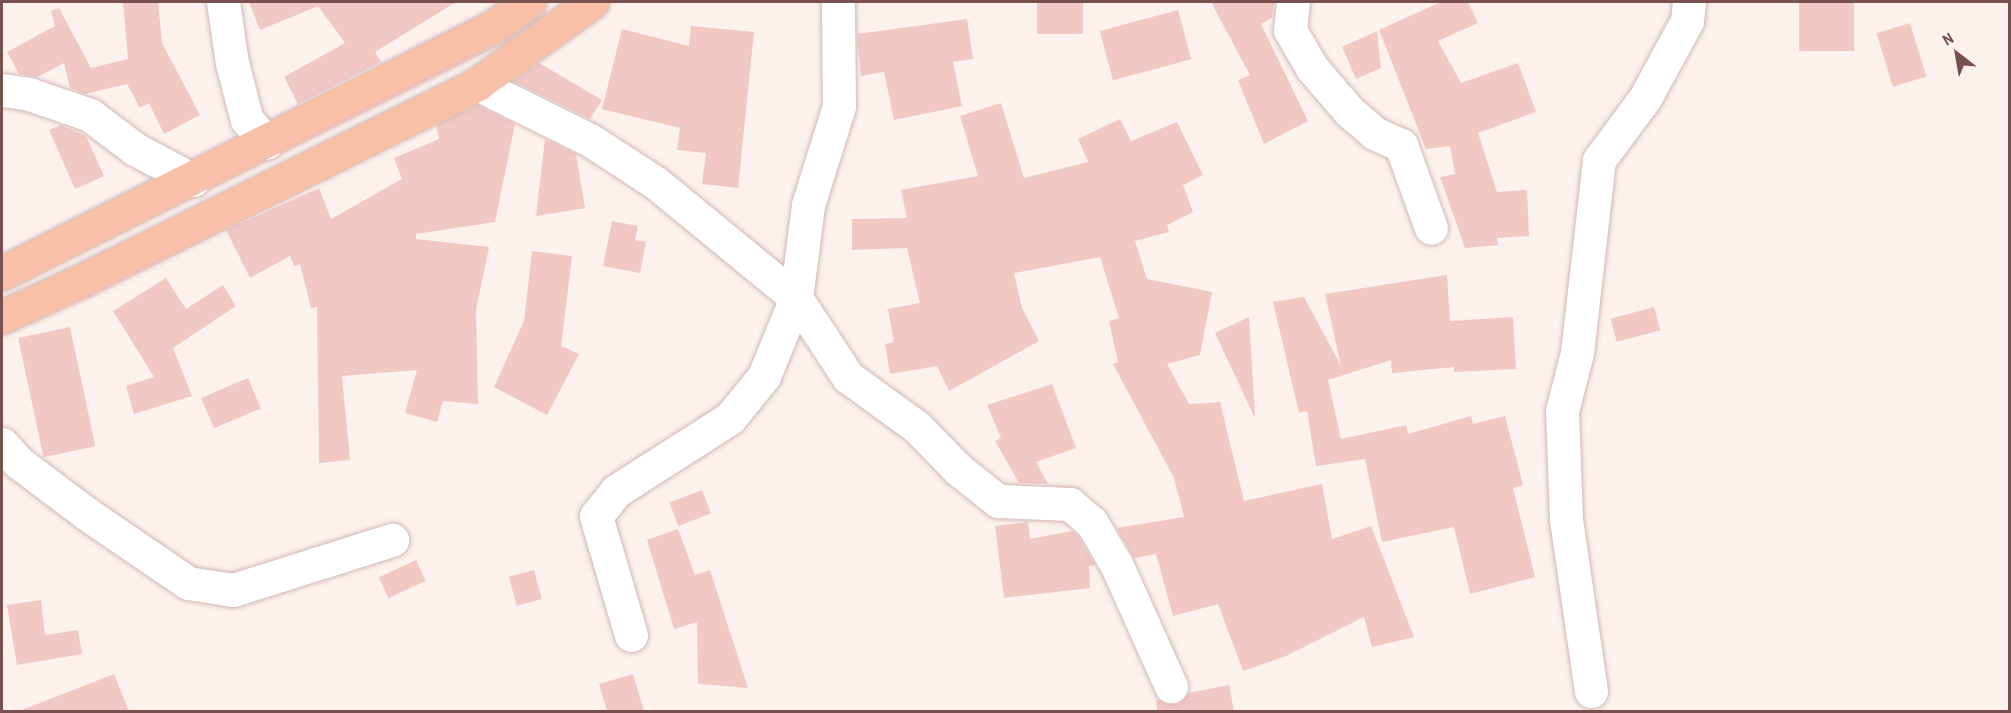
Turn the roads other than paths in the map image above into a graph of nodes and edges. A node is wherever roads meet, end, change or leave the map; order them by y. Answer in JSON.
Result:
{"nodes":[{"id":1,"x":223,"y":2,"type":"edge"},
{"id":2,"x":529,"y":2,"type":"edge"},
{"id":3,"x":592,"y":2,"type":"edge"},
{"id":4,"x":838,"y":2,"type":"edge"},
{"id":5,"x":1293,"y":2,"type":"edge"},
{"id":6,"x":1689,"y":2,"type":"edge"},
{"id":7,"x":477,"y":84,"type":"junction"},
{"id":8,"x":2,"y":90,"type":"edge"},
{"id":9,"x":267,"y":142,"type":"junction"},
{"id":10,"x":193,"y":180,"type":"junction"},
{"id":11,"x":1431,"y":228,"type":"dead end"},
{"id":12,"x":2,"y":273,"type":"edge"},
{"id":13,"x":796,"y":298,"type":"junction"},
{"id":14,"x":2,"y":317,"type":"edge"},
{"id":15,"x":2,"y":444,"type":"edge"},
{"id":16,"x":392,"y":540,"type":"dead end"},
{"id":17,"x":631,"y":635,"type":"dead end"},
{"id":18,"x":1171,"y":686,"type":"dead end"},
{"id":19,"x":1591,"y":691,"type":"dead end"}],
"edges":[{"from":1,"to":9,"type":"street"},
{"from":2,"to":9,"type":"main road"},
{"from":3,"to":7,"type":"main road"},
{"from":4,"to":13,"type":"street"},
{"from":5,"to":11,"type":"street"},
{"from":6,"to":19,"type":"street"},
{"from":7,"to":13,"type":"street"},
{"from":7,"to":14,"type":"main road"},
{"from":8,"to":10,"type":"street"},
{"from":9,"to":10,"type":"main road"},
{"from":10,"to":12,"type":"main road"},
{"from":13,"to":17,"type":"street"},
{"from":13,"to":18,"type":"street"},
{"from":15,"to":16,"type":"street"}]}
